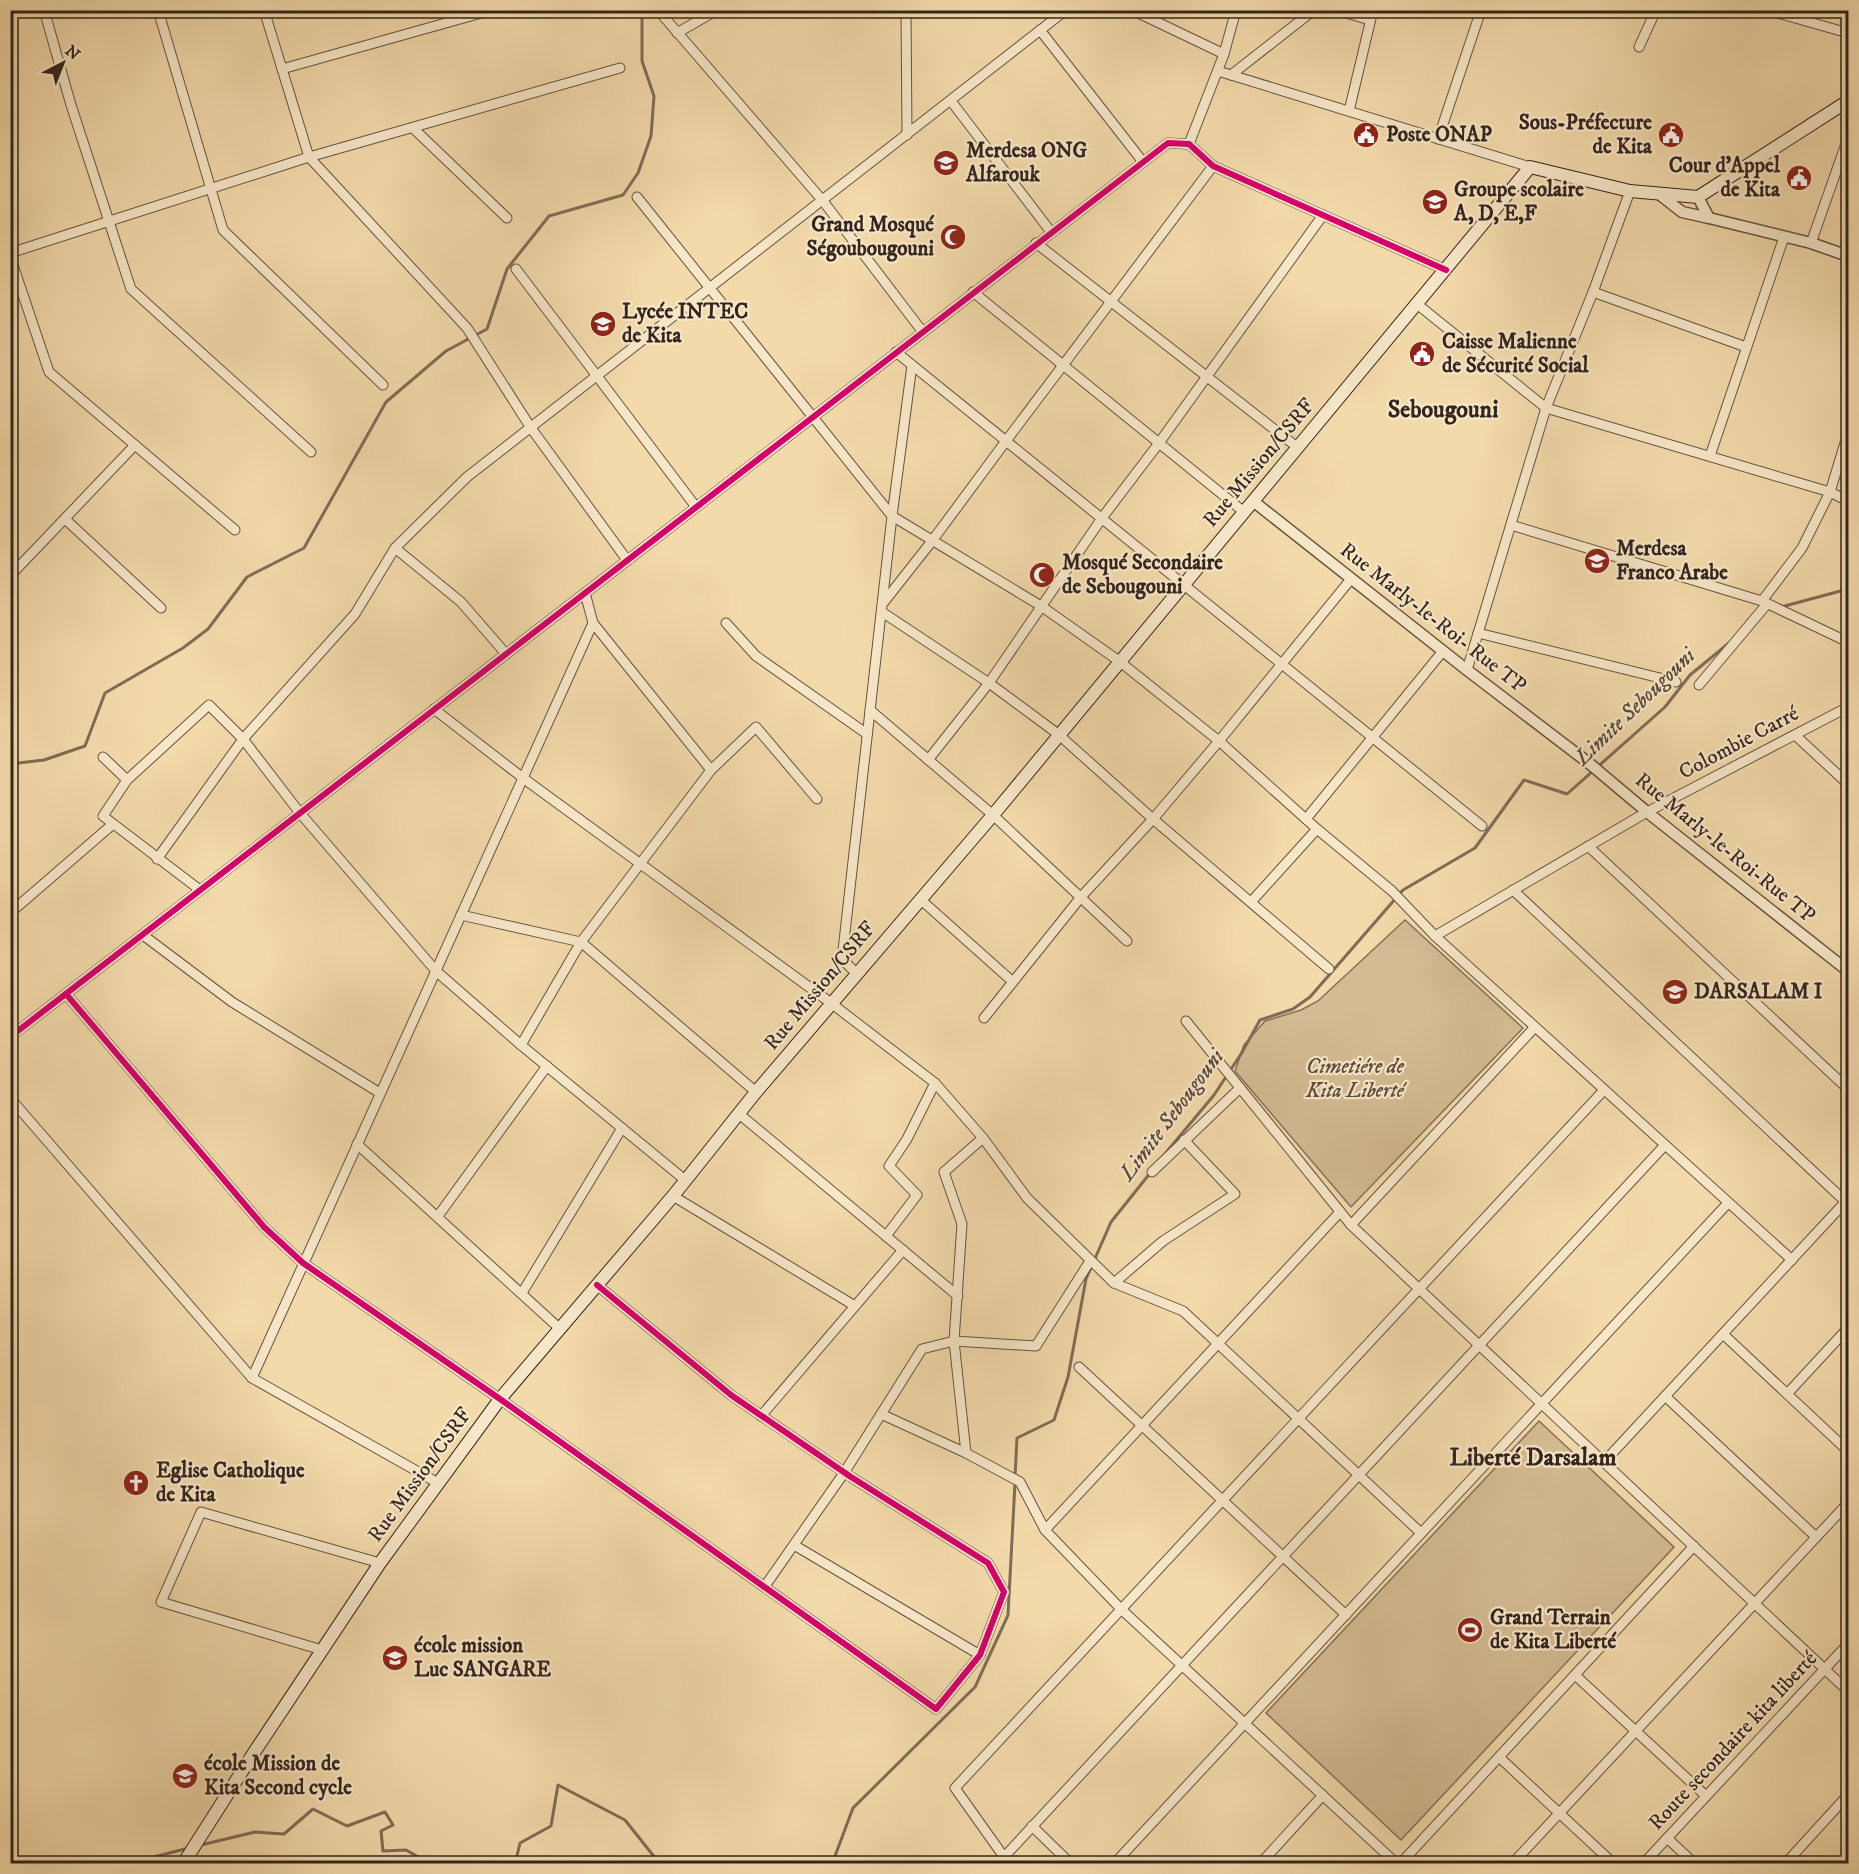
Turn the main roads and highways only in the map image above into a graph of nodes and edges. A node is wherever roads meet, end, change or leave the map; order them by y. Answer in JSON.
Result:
{"nodes":[{"id":1,"x":1848,"y":101,"type":"edge"},
{"id":2,"x":183,"y":1863,"type":"edge"}],
"edges":[{"from":1,"to":2,"type":"main road","name":"Rue Mission/CSRF"}]}
